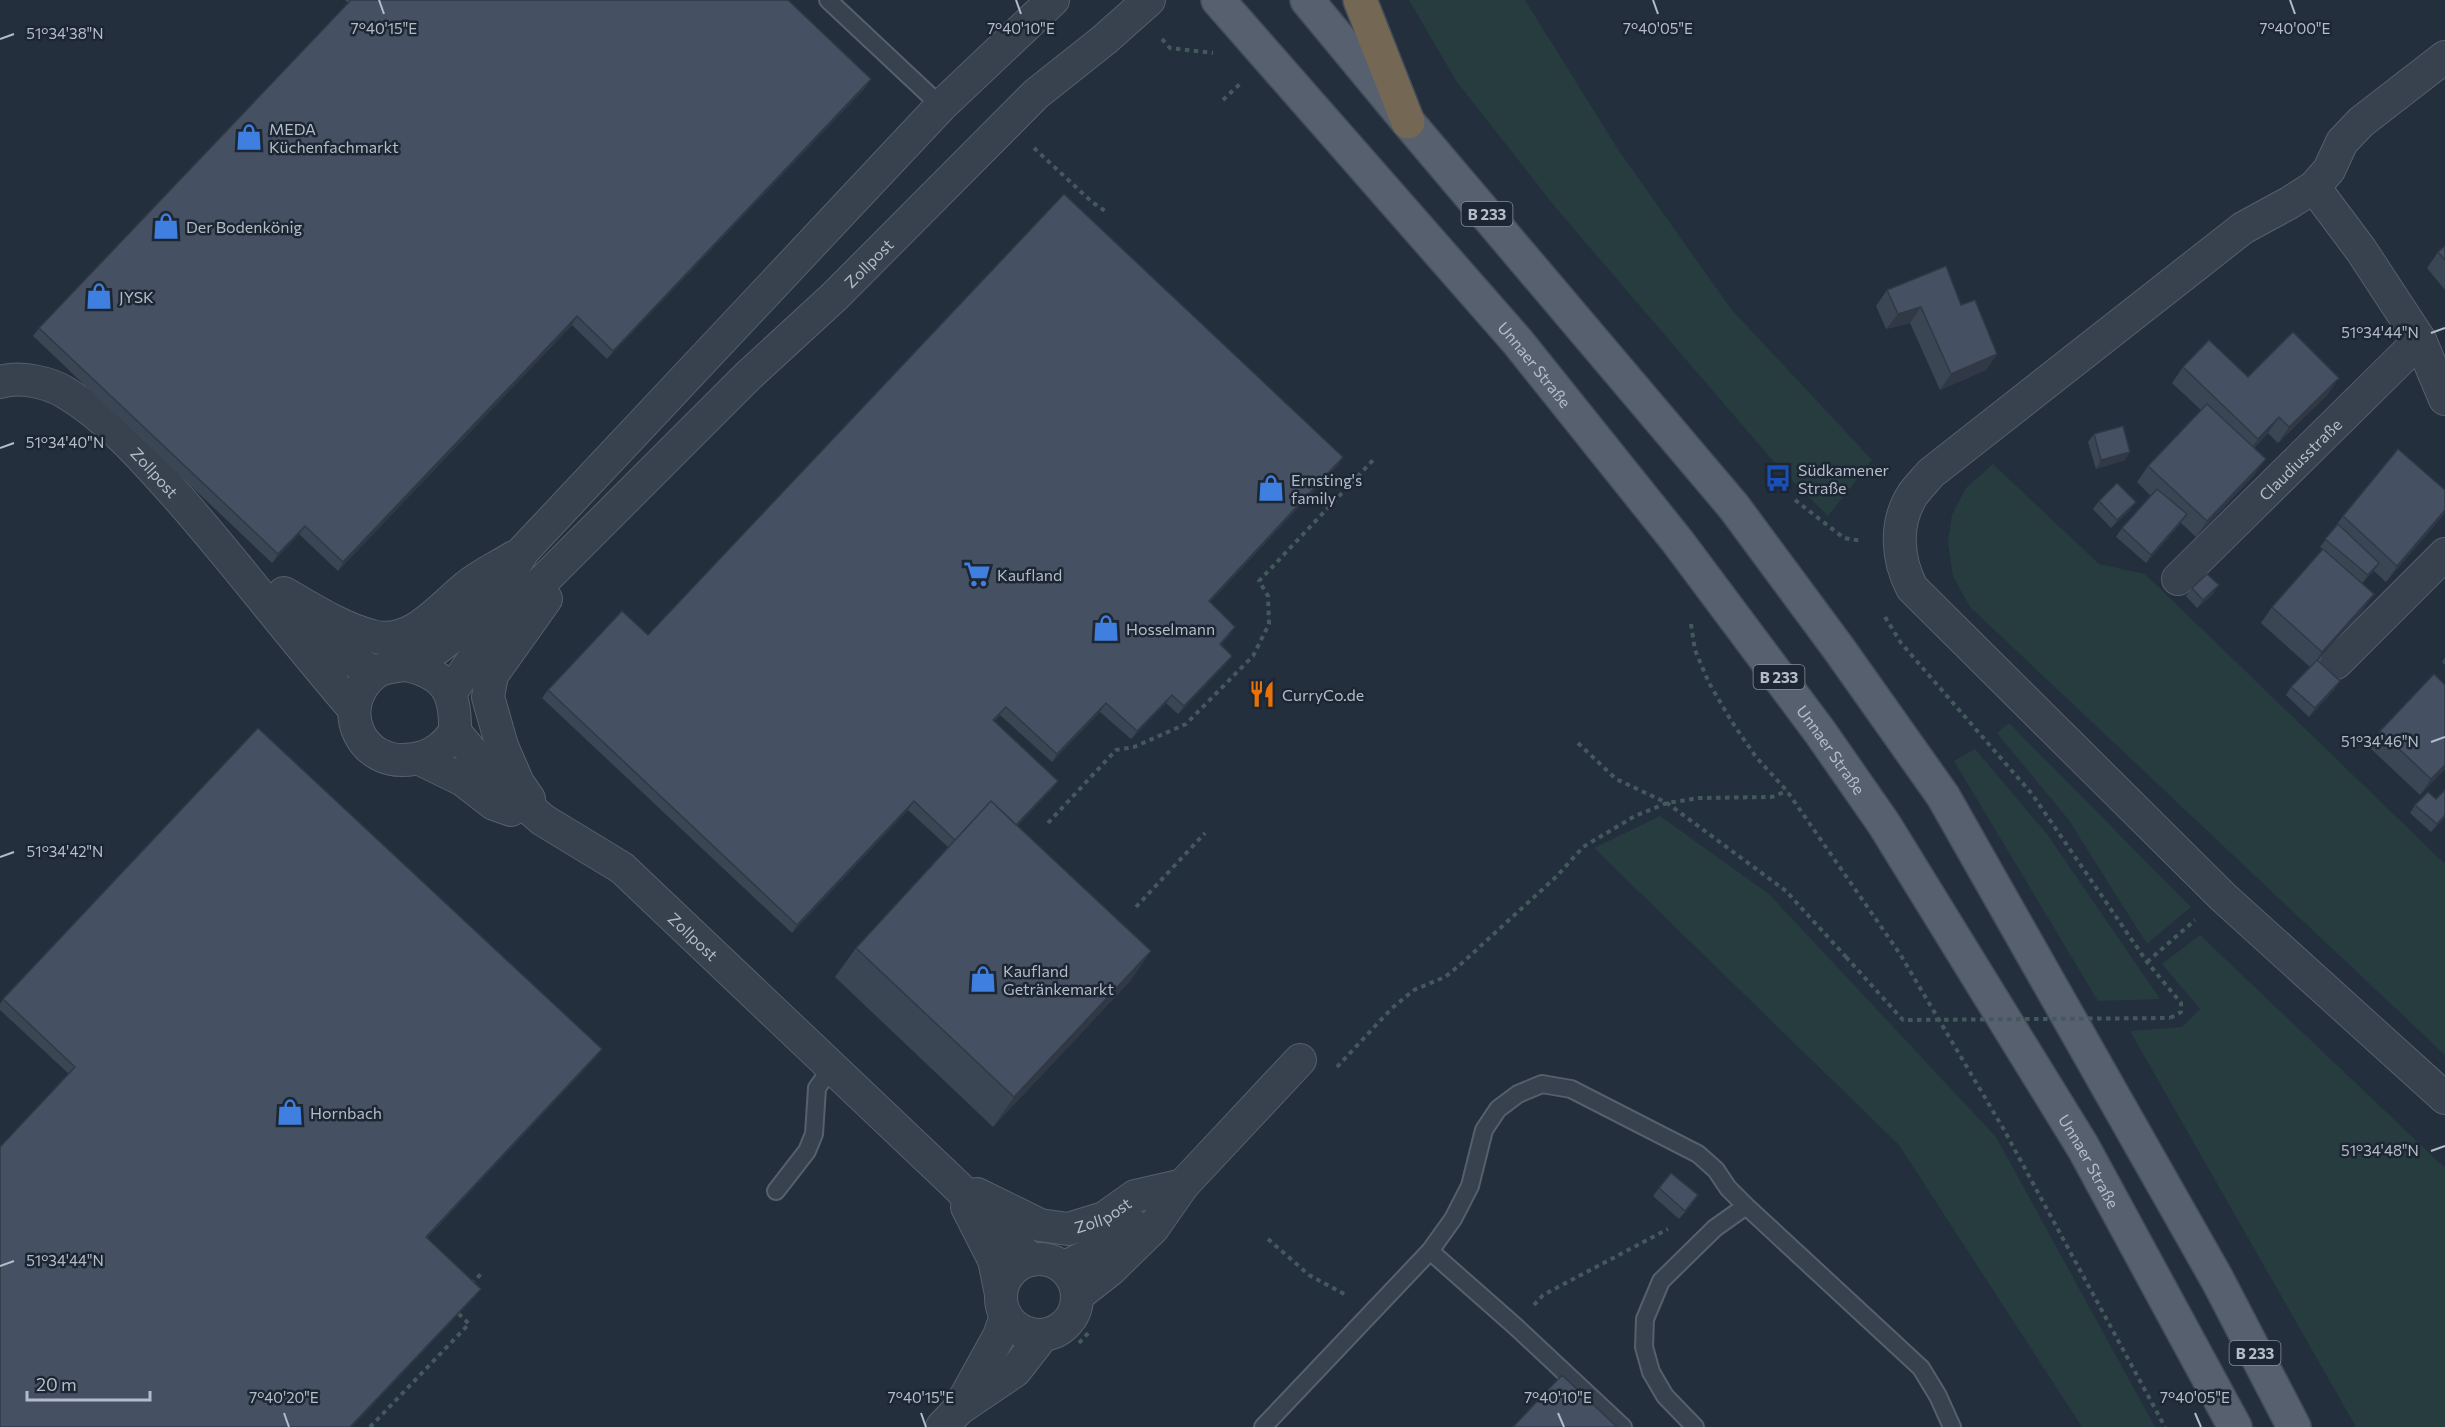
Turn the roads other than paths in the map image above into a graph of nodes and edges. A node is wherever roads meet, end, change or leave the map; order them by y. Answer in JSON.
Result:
{"nodes":[{"id":1,"x":828,"y":0,"type":"edge"},
{"id":2,"x":1019,"y":0,"type":"edge"},
{"id":3,"x":1053,"y":0,"type":"edge"},
{"id":4,"x":1218,"y":0,"type":"edge"},
{"id":5,"x":1307,"y":0,"type":"edge"},
{"id":6,"x":1360,"y":0,"type":"edge"},
{"id":7,"x":1143,"y":5,"type":"edge"},
{"id":8,"x":2445,"y":57,"type":"edge"},
{"id":9,"x":982,"y":66,"type":"junction"},
{"id":10,"x":941,"y":106,"type":"junction"},
{"id":11,"x":1408,"y":122,"type":"junction"},
{"id":12,"x":2314,"y":187,"type":"junction"},
{"id":13,"x":2420,"y":340,"type":"junction"},
{"id":14,"x":0,"y":382,"type":"edge"},
{"id":15,"x":2443,"y":392,"type":"edge"},
{"id":16,"x":592,"y":532,"type":"junction"},
{"id":17,"x":525,"y":550,"type":"junction"},
{"id":18,"x":2445,"y":554,"type":"edge"},
{"id":19,"x":231,"y":557,"type":"junction"},
{"id":20,"x":2178,"y":579,"type":"dead end"},
{"id":21,"x":284,"y":593,"type":"junction"},
{"id":22,"x":2336,"y":663,"type":"dead end"},
{"id":23,"x":406,"y":665,"type":"junction"},
{"id":24,"x":375,"y":672,"type":"junction"},
{"id":25,"x":451,"y":692,"type":"junction"},
{"id":26,"x":354,"y":709,"type":"junction"},
{"id":27,"x":455,"y":732,"type":"junction"},
{"id":28,"x":420,"y":759,"type":"junction"},
{"id":29,"x":543,"y":820,"type":"junction"},
{"id":30,"x":1300,"y":1060,"type":"dead end"},
{"id":31,"x":832,"y":1067,"type":"junction"},
{"id":32,"x":2445,"y":1098,"type":"edge"},
{"id":33,"x":956,"y":1185,"type":"junction"},
{"id":34,"x":1183,"y":1185,"type":"junction"},
{"id":35,"x":777,"y":1191,"type":"dead end"},
{"id":36,"x":1746,"y":1206,"type":"junction"},
{"id":37,"x":1430,"y":1251,"type":"junction"},
{"id":38,"x":1031,"y":1260,"type":"junction"},
{"id":39,"x":1065,"y":1267,"type":"junction"},
{"id":40,"x":1078,"y":1295,"type":"junction"},
{"id":41,"x":1003,"y":1305,"type":"junction"},
{"id":42,"x":1043,"y":1335,"type":"junction"},
{"id":43,"x":950,"y":1418,"type":"edge"},
{"id":44,"x":1263,"y":1427,"type":"edge"},
{"id":45,"x":1623,"y":1427,"type":"edge"},
{"id":46,"x":1695,"y":1427,"type":"edge"},
{"id":47,"x":1952,"y":1427,"type":"edge"},
{"id":48,"x":2235,"y":1427,"type":"edge"},
{"id":49,"x":2294,"y":1427,"type":"edge"}],
"edges":[{"from":1,"to":10,"type":"lane"},
{"from":2,"to":9,"type":"street","name":"Zollpost"},
{"from":3,"to":9,"type":"street","name":"Zollpost"},
{"from":4,"to":48,"type":"main road","name":"Unnaer Straße","number":"B 233"},
{"from":5,"to":11,"type":"main road","number":"B 233"},
{"from":6,"to":11,"type":"highway"},
{"from":7,"to":16,"type":"street","name":"Zollpost"},
{"from":8,"to":12,"type":"street"},
{"from":9,"to":10,"type":"street","name":"Zollpost"},
{"from":10,"to":17,"type":"street","name":"Zollpost"},
{"from":11,"to":49,"type":"main road","number":"B 233"},
{"from":12,"to":13,"type":"street"},
{"from":12,"to":32,"type":"street"},
{"from":13,"to":15,"type":"street"},
{"from":13,"to":20,"type":"street","name":"Claudiusstraße"},
{"from":14,"to":19,"type":"street","name":"Zollpost"},
{"from":16,"to":25,"type":"street","name":"Zollpost"},
{"from":16,"to":29,"type":"street","name":"Zollpost"},
{"from":17,"to":21,"type":"street","name":"Zollpost"},
{"from":17,"to":23,"type":"street","name":"Zollpost"},
{"from":18,"to":22,"type":"street"},
{"from":19,"to":21,"type":"street","name":"Zollpost"},
{"from":19,"to":26,"type":"street","name":"Zollpost"},
{"from":21,"to":24,"type":"street","name":"Zollpost"},
{"from":23,"to":24,"type":"street"},
{"from":23,"to":25,"type":"street"},
{"from":24,"to":26,"type":"street"},
{"from":25,"to":27,"type":"street"},
{"from":26,"to":28,"type":"street"},
{"from":27,"to":28,"type":"street"},
{"from":27,"to":29,"type":"street","name":"Zollpost"},
{"from":28,"to":29,"type":"street","name":"Zollpost"},
{"from":29,"to":31,"type":"street","name":"Zollpost"},
{"from":30,"to":34,"type":"street","name":"Zollpost"},
{"from":31,"to":33,"type":"street","name":"Zollpost"},
{"from":31,"to":35,"type":"lane"},
{"from":33,"to":34,"type":"street","name":"Zollpost"},
{"from":33,"to":38,"type":"street","name":"Zollpost"},
{"from":33,"to":41,"type":"street","name":"Zollpost"},
{"from":34,"to":39,"type":"street","name":"Zollpost"},
{"from":34,"to":40,"type":"street","name":"Zollpost"},
{"from":36,"to":37,"type":"lane"},
{"from":36,"to":46,"type":"lane"},
{"from":36,"to":47,"type":"lane"},
{"from":37,"to":44,"type":"lane"},
{"from":37,"to":45,"type":"lane"},
{"from":38,"to":39,"type":"street"},
{"from":38,"to":41,"type":"street"},
{"from":39,"to":40,"type":"street"},
{"from":40,"to":42,"type":"street"},
{"from":41,"to":42,"type":"street"},
{"from":41,"to":43,"type":"street"},
{"from":42,"to":43,"type":"street"}]}
